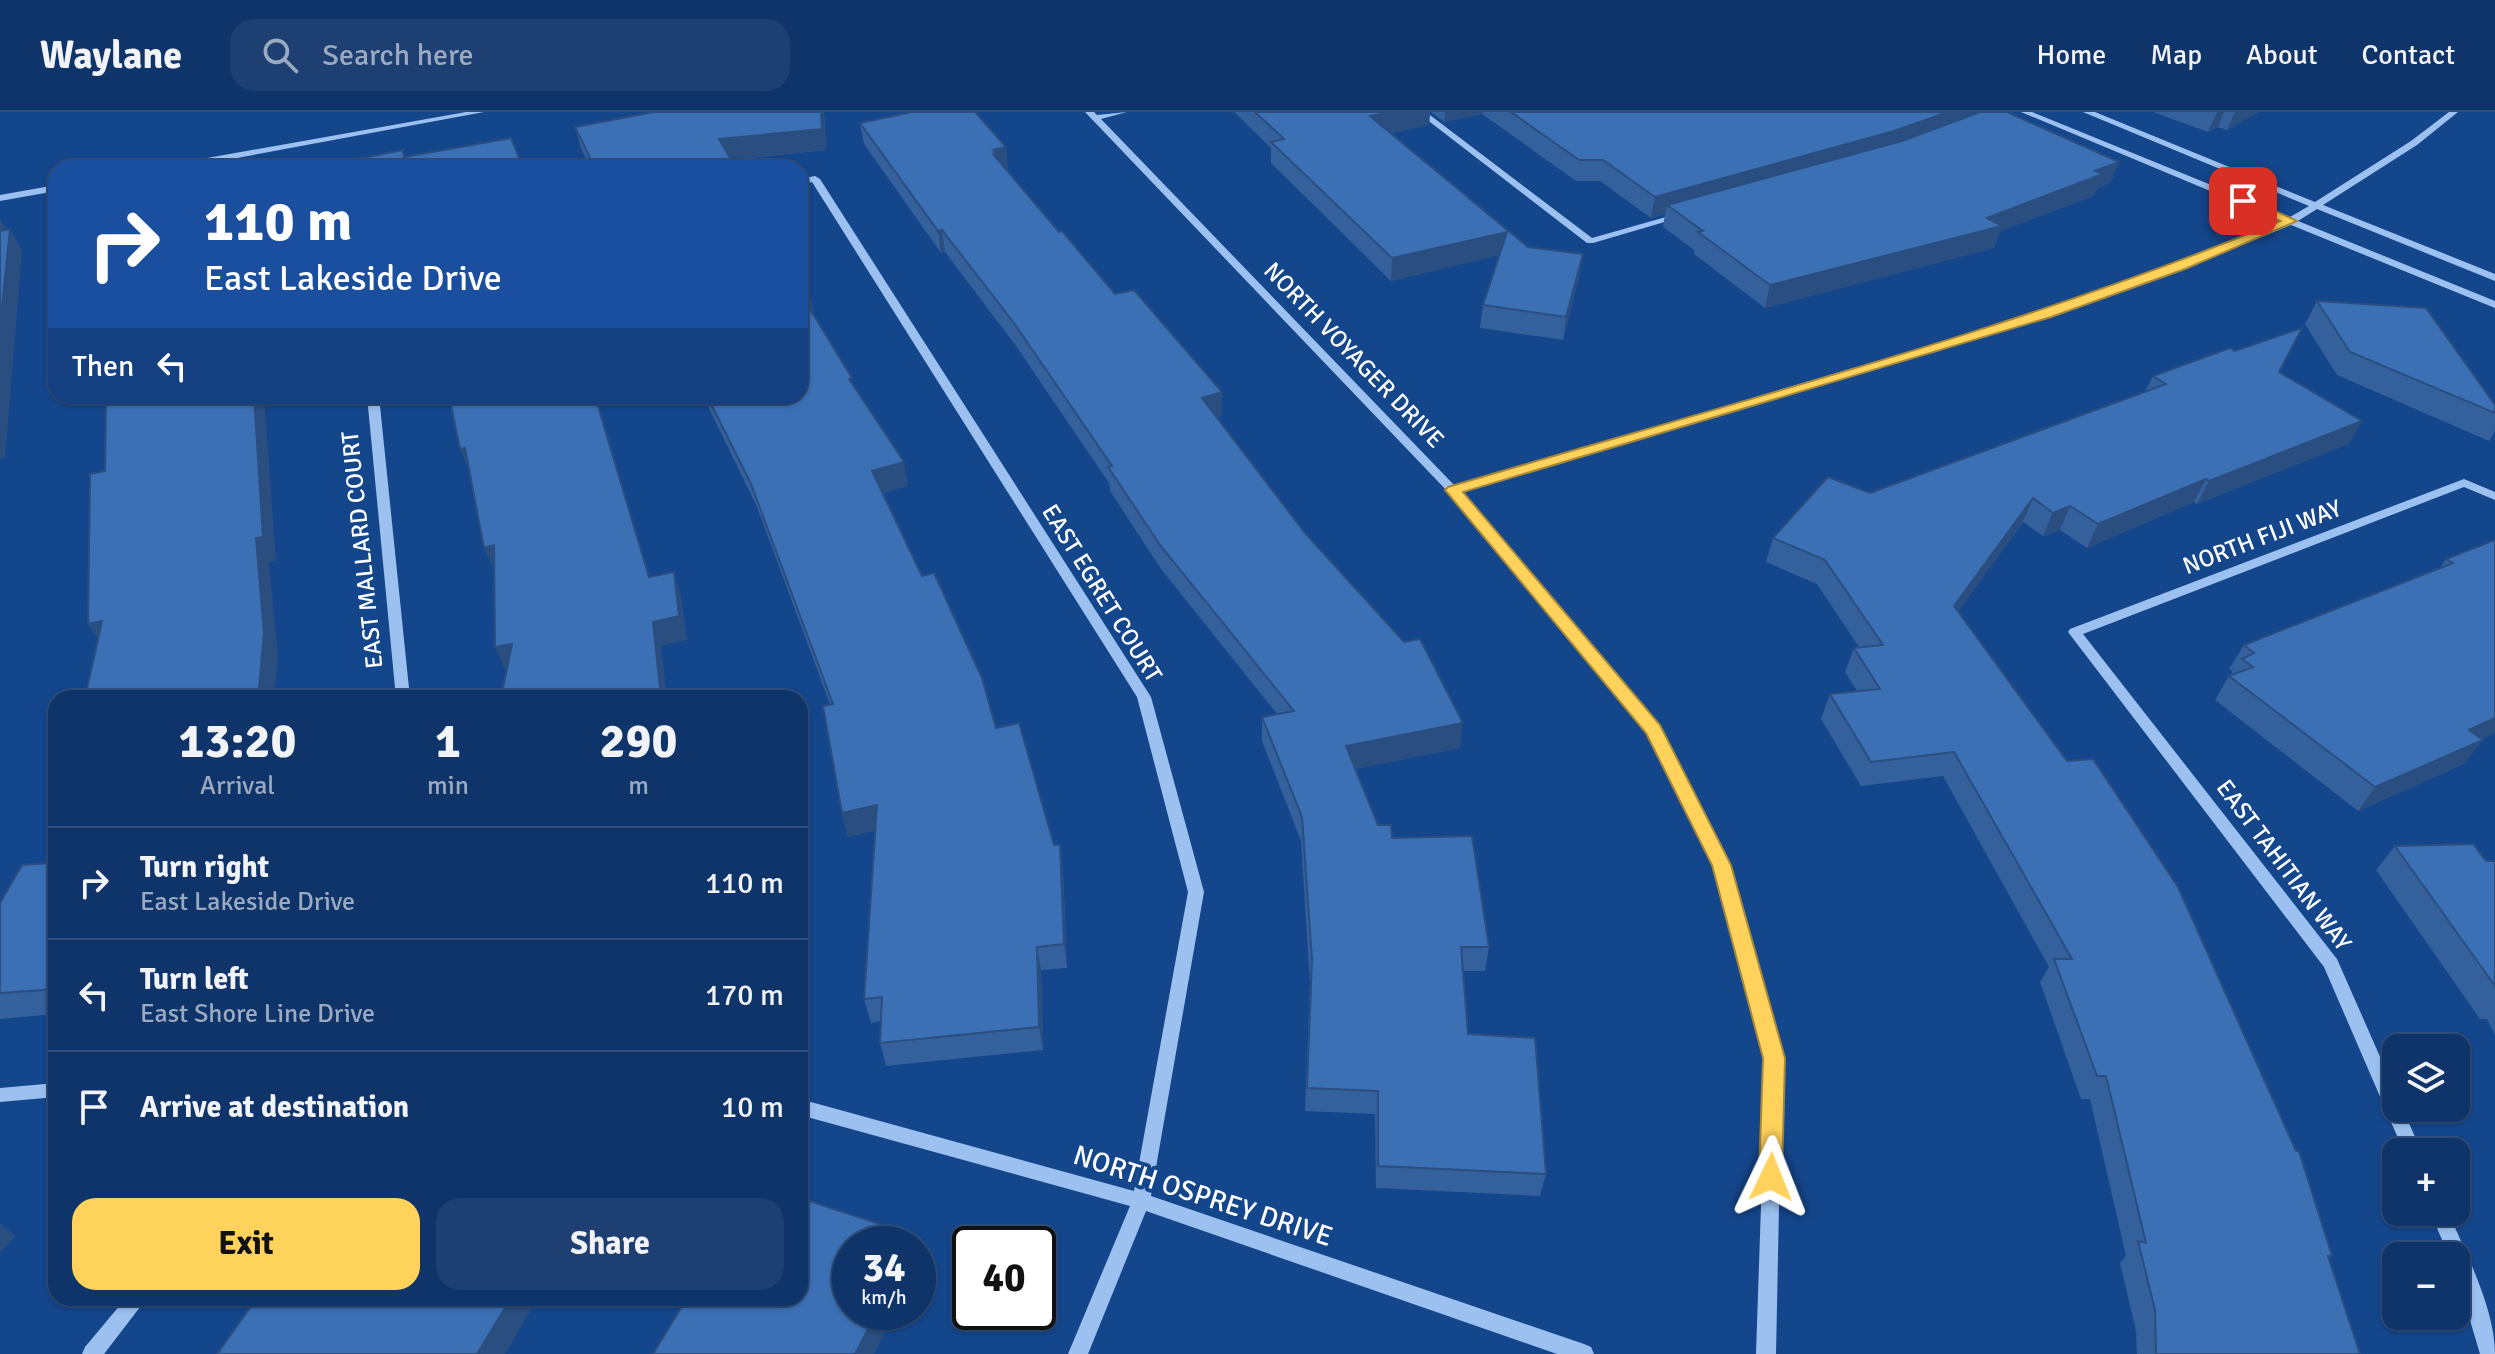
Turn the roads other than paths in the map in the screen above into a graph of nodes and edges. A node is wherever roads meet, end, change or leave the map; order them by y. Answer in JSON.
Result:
{"nodes":[{"id":1,"x":480,"y":112,"type":"edge"},
{"id":2,"x":1123,"y":112,"type":"edge"},
{"id":3,"x":1421,"y":112,"type":"edge"},
{"id":4,"x":2025,"y":112,"type":"edge"},
{"id":5,"x":2087,"y":112,"type":"edge"},
{"id":6,"x":2454,"y":112,"type":"edge"},
{"id":7,"x":1092,"y":115,"type":"edge"},
{"id":8,"x":213,"y":160,"type":"edge"},
{"id":9,"x":808,"y":183,"type":"edge"},
{"id":10,"x":48,"y":189,"type":"edge"},
{"id":11,"x":0,"y":198,"type":"edge"},
{"id":12,"x":2317,"y":206,"type":"junction"},
{"id":13,"x":1696,"y":211,"type":"edge"},
{"id":14,"x":2291,"y":221,"type":"junction"},
{"id":15,"x":2495,"y":278,"type":"edge"},
{"id":16,"x":2495,"y":305,"type":"edge"},
{"id":17,"x":374,"y":404,"type":"edge"},
{"id":18,"x":1453,"y":490,"type":"junction"},
{"id":19,"x":2495,"y":496,"type":"edge"},
{"id":20,"x":2075,"y":632,"type":"joint"},
{"id":21,"x":402,"y":690,"type":"edge"},
{"id":22,"x":48,"y":1091,"type":"edge"},
{"id":23,"x":0,"y":1095,"type":"edge"},
{"id":24,"x":808,"y":1109,"type":"edge"},
{"id":25,"x":2407,"y":1138,"type":"edge"},
{"id":26,"x":1141,"y":1201,"type":"junction"},
{"id":27,"x":2445,"y":1226,"type":"edge"},
{"id":28,"x":131,"y":1306,"type":"edge"},
{"id":29,"x":92,"y":1354,"type":"edge"},
{"id":30,"x":1078,"y":1354,"type":"edge"},
{"id":31,"x":1584,"y":1354,"type":"edge"},
{"id":32,"x":1766,"y":1354,"type":"edge"},
{"id":33,"x":2490,"y":1354,"type":"edge"}],
"edges":[{"from":1,"to":8,"type":"street"},
{"from":2,"to":7,"type":"street"},
{"from":3,"to":13,"type":"street"},
{"from":4,"to":14,"type":"street"},
{"from":5,"to":12,"type":"street"},
{"from":6,"to":12,"type":"street"},
{"from":7,"to":18,"type":"street","name":"NORTH VOYAGER DRIVE"},
{"from":9,"to":26,"type":"street","name":"EAST EGRET COURT"},
{"from":10,"to":11,"type":"street"},
{"from":12,"to":14,"type":"street"},
{"from":12,"to":15,"type":"street"},
{"from":14,"to":16,"type":"street"},
{"from":14,"to":18,"type":"street"},
{"from":17,"to":21,"type":"street","name":"EAST MALLARD COURT"},
{"from":18,"to":32,"type":"street","name":"NORTH VOYAGER DRIVE"},
{"from":19,"to":20,"type":"street","name":"NORTH FIJI WAY"},
{"from":20,"to":25,"type":"street","name":"EAST TAHITIAN WAY"},
{"from":22,"to":23,"type":"street"},
{"from":24,"to":26,"type":"street","name":"NORTH OSPREY DRIVE"},
{"from":26,"to":30,"type":"street","name":"EAST EGRET COURT"},
{"from":26,"to":31,"type":"street","name":"NORTH OSPREY DRIVE"},
{"from":27,"to":33,"type":"street"},
{"from":28,"to":29,"type":"street"}]}
